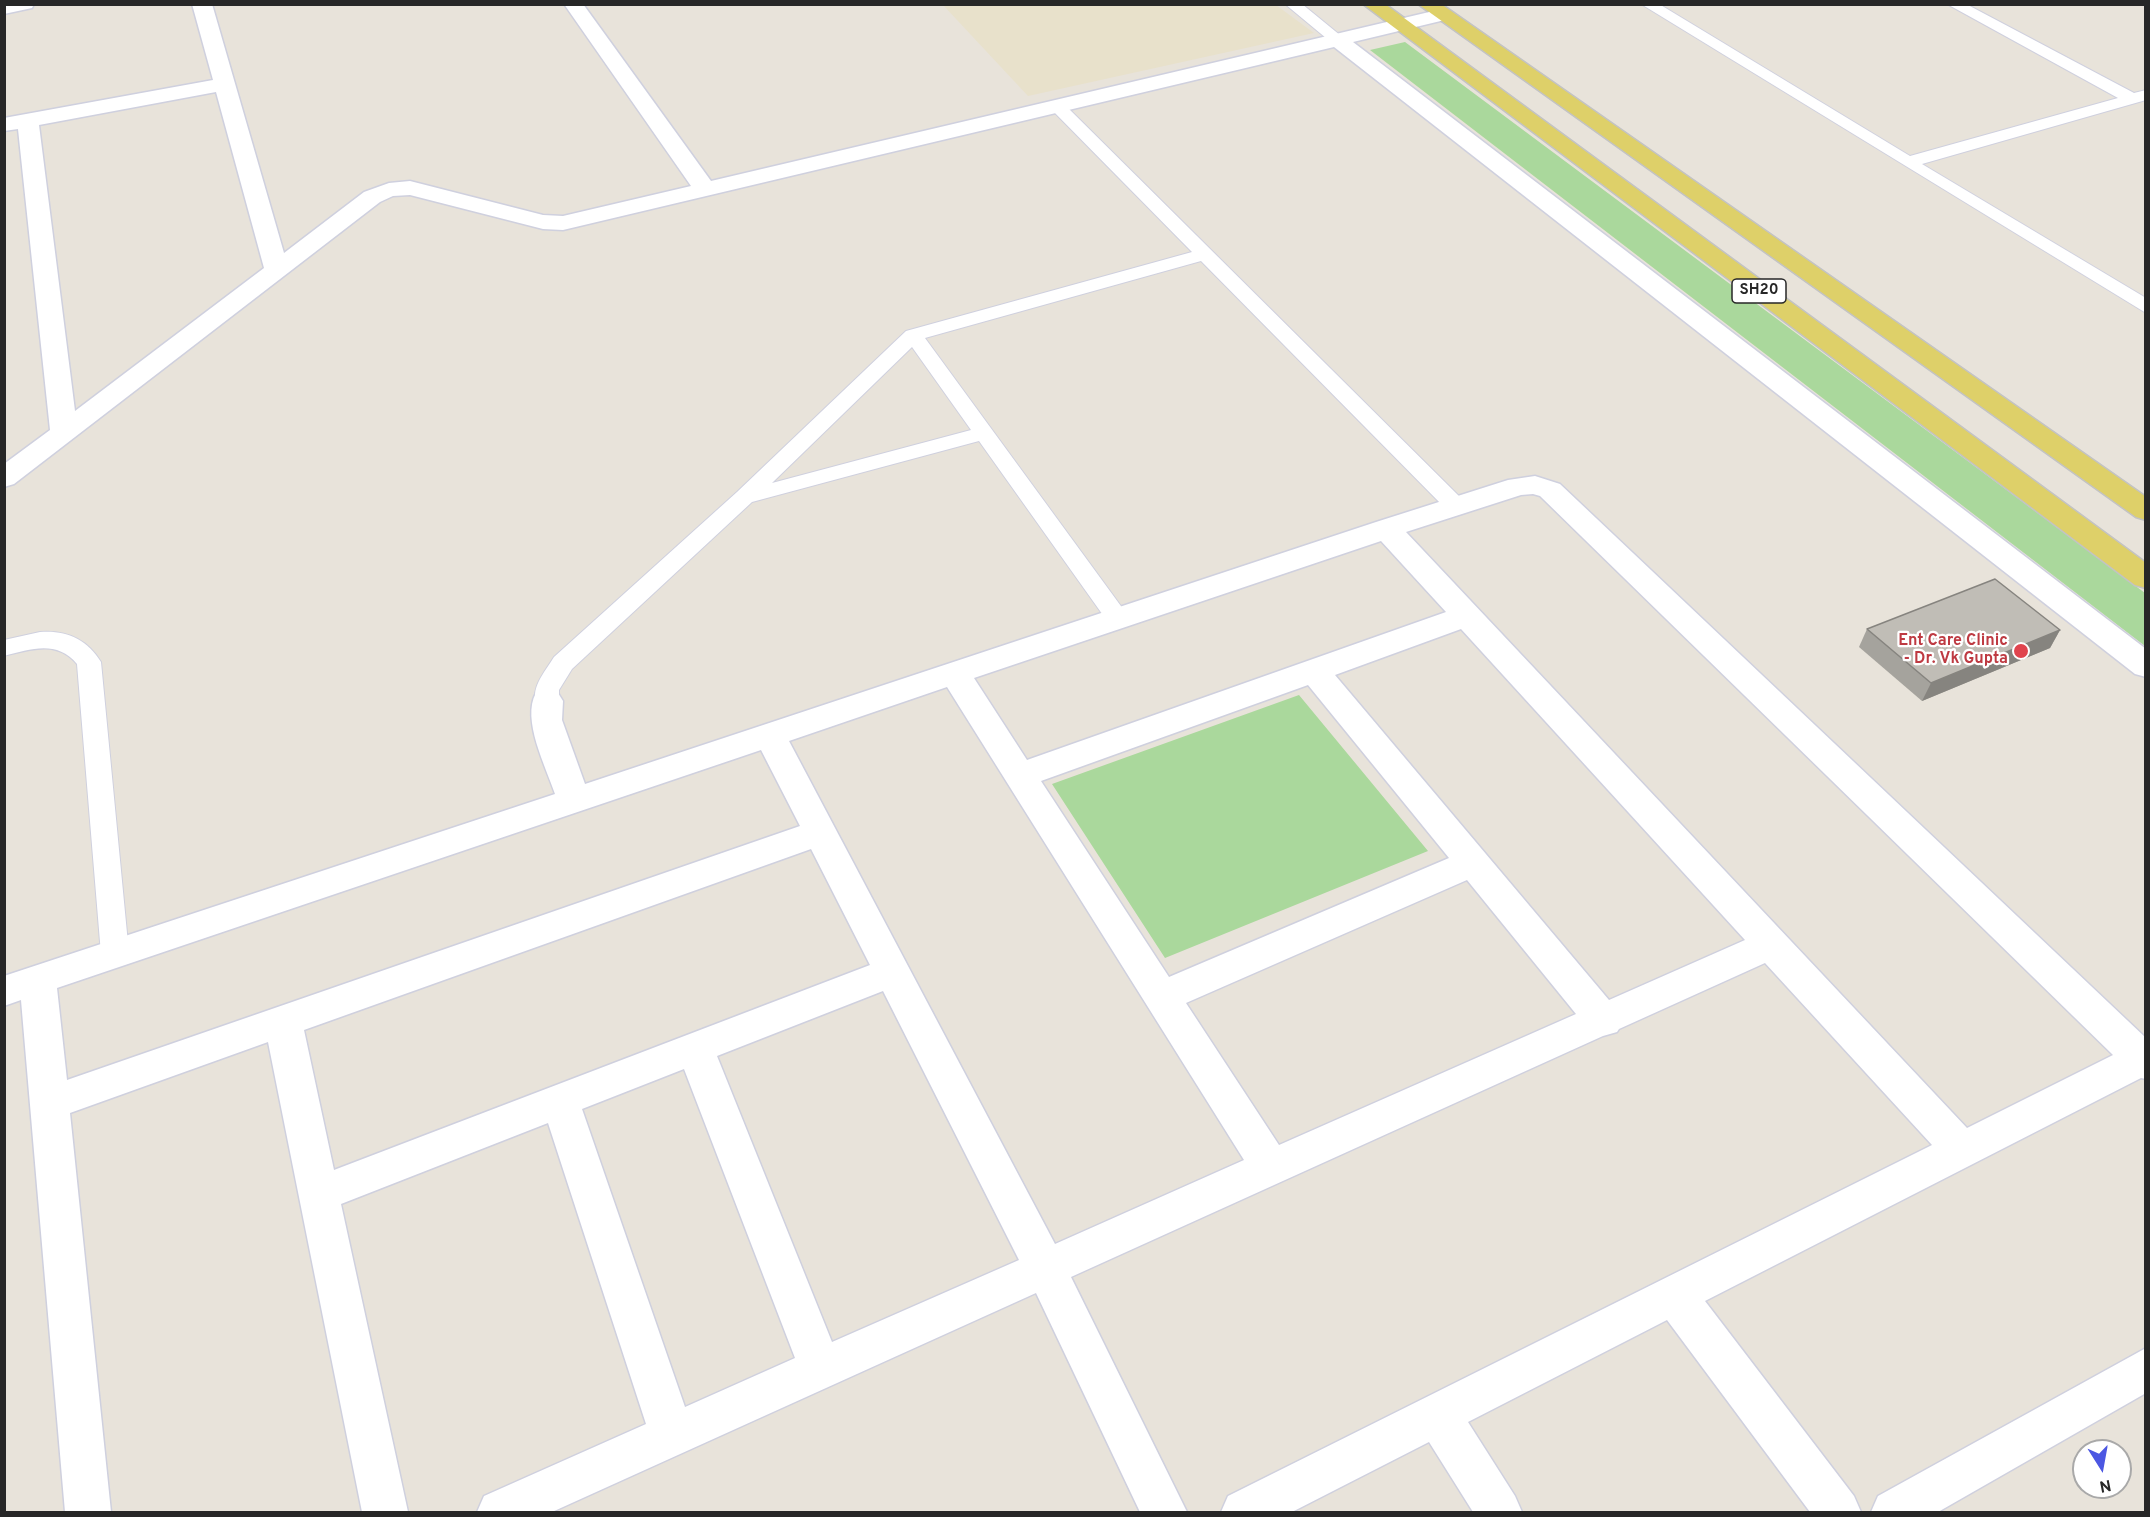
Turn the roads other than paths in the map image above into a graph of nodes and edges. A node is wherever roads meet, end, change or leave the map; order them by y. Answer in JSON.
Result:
{"nodes":[{"id":1,"x":25,"y":4,"type":"edge"},
{"id":2,"x":202,"y":4,"type":"edge"},
{"id":3,"x":573,"y":4,"type":"edge"},
{"id":4,"x":1292,"y":4,"type":"edge"},
{"id":5,"x":1372,"y":4,"type":"edge"},
{"id":6,"x":1648,"y":4,"type":"edge"},
{"id":7,"x":1954,"y":4,"type":"edge"},
{"id":8,"x":4,"y":8,"type":"edge"},
{"id":9,"x":1434,"y":10,"type":"edge"},
{"id":10,"x":1400,"y":25,"type":"junction"},
{"id":11,"x":1338,"y":40,"type":"junction"},
{"id":12,"x":225,"y":84,"type":"junction"},
{"id":13,"x":2139,"y":97,"type":"edge"},
{"id":14,"x":1057,"y":106,"type":"junction"},
{"id":15,"x":16,"y":123,"type":"edge"},
{"id":16,"x":1909,"y":162,"type":"junction"},
{"id":17,"x":705,"y":189,"type":"junction"},
{"id":18,"x":1205,"y":254,"type":"junction"},
{"id":19,"x":278,"y":270,"type":"junction"},
{"id":20,"x":2145,"y":307,"type":"edge"},
{"id":21,"x":913,"y":335,"type":"junction"},
{"id":22,"x":64,"y":433,"type":"junction"},
{"id":23,"x":984,"y":433,"type":"junction"},
{"id":24,"x":4,"y":478,"type":"edge"},
{"id":25,"x":745,"y":497,"type":"junction"},
{"id":26,"x":1456,"y":506,"type":"junction"},
{"id":27,"x":2145,"y":510,"type":"edge"},
{"id":28,"x":1386,"y":528,"type":"junction"},
{"id":29,"x":2145,"y":578,"type":"edge"},
{"id":30,"x":1467,"y":616,"type":"junction"},
{"id":31,"x":1118,"y":619,"type":"junction"},
{"id":32,"x":4,"y":648,"type":"edge"},
{"id":33,"x":2145,"y":666,"type":"edge"},
{"id":34,"x":1314,"y":671,"type":"junction"},
{"id":35,"x":954,"y":673,"type":"junction"},
{"id":36,"x":547,"y":701,"type":"joint"},
{"id":37,"x":770,"y":735,"type":"junction"},
{"id":38,"x":1019,"y":776,"type":"junction"},
{"id":39,"x":574,"y":800,"type":"junction"},
{"id":40,"x":820,"y":832,"type":"junction"},
{"id":41,"x":1473,"y":863,"type":"junction"},
{"id":42,"x":1771,"y":944,"type":"junction"},
{"id":43,"x":115,"y":954,"type":"junction"},
{"id":44,"x":892,"y":972,"type":"junction"},
{"id":45,"x":21,"y":985,"type":"edge"},
{"id":46,"x":1162,"y":997,"type":"junction"},
{"id":47,"x":283,"y":1021,"type":"junction"},
{"id":48,"x":1604,"y":1021,"type":"junction"},
{"id":49,"x":695,"y":1048,"type":"junction"},
{"id":50,"x":2144,"y":1061,"type":"edge"},
{"id":51,"x":560,"y":1101,"type":"junction"},
{"id":52,"x":50,"y":1103,"type":"junction"},
{"id":53,"x":1962,"y":1150,"type":"junction"},
{"id":54,"x":1271,"y":1168,"type":"junction"},
{"id":55,"x":319,"y":1194,"type":"junction"},
{"id":56,"x":1046,"y":1268,"type":"junction"},
{"id":57,"x":1674,"y":1295,"type":"junction"},
{"id":58,"x":2145,"y":1369,"type":"edge"},
{"id":59,"x":821,"y":1370,"type":"junction"},
{"id":60,"x":1438,"y":1415,"type":"junction"},
{"id":61,"x":672,"y":1435,"type":"junction"},
{"id":62,"x":88,"y":1512,"type":"edge"},
{"id":63,"x":385,"y":1512,"type":"edge"},
{"id":64,"x":500,"y":1512,"type":"edge"},
{"id":65,"x":1164,"y":1512,"type":"edge"},
{"id":66,"x":1244,"y":1512,"type":"edge"},
{"id":67,"x":1499,"y":1512,"type":"edge"},
{"id":68,"x":1838,"y":1512,"type":"edge"},
{"id":69,"x":1894,"y":1512,"type":"edge"}],
"edges":[{"from":1,"to":8,"type":"street"},
{"from":2,"to":12,"type":"street"},
{"from":3,"to":17,"type":"street"},
{"from":4,"to":11,"type":"lane"},
{"from":5,"to":10,"type":"main road","number":"SH20"},
{"from":6,"to":16,"type":"lane"},
{"from":7,"to":13,"type":"lane"},
{"from":9,"to":10,"type":"street"},
{"from":9,"to":27,"type":"main road","number":"SH20"},
{"from":10,"to":11,"type":"street"},
{"from":10,"to":29,"type":"main road","number":"SH20"},
{"from":11,"to":14,"type":"street"},
{"from":11,"to":33,"type":"street"},
{"from":12,"to":15,"type":"street"},
{"from":12,"to":19,"type":"street"},
{"from":13,"to":16,"type":"lane"},
{"from":14,"to":17,"type":"street"},
{"from":14,"to":18,"type":"lane"},
{"from":15,"to":22,"type":"street"},
{"from":16,"to":20,"type":"lane"},
{"from":17,"to":19,"type":"street"},
{"from":18,"to":21,"type":"lane"},
{"from":18,"to":26,"type":"lane"},
{"from":19,"to":22,"type":"street"},
{"from":21,"to":23,"type":"lane"},
{"from":21,"to":25,"type":"lane"},
{"from":22,"to":24,"type":"street"},
{"from":23,"to":25,"type":"lane"},
{"from":23,"to":31,"type":"lane"},
{"from":25,"to":36,"type":"lane"},
{"from":26,"to":28,"type":"street"},
{"from":26,"to":50,"type":"street"},
{"from":28,"to":30,"type":"street"},
{"from":28,"to":31,"type":"street"},
{"from":30,"to":34,"type":"street"},
{"from":30,"to":42,"type":"street"},
{"from":31,"to":35,"type":"street"},
{"from":32,"to":43,"type":"lane"},
{"from":34,"to":38,"type":"street"},
{"from":34,"to":41,"type":"street"},
{"from":35,"to":37,"type":"street"},
{"from":35,"to":38,"type":"street"},
{"from":36,"to":39,"type":"street"},
{"from":37,"to":39,"type":"street"},
{"from":37,"to":40,"type":"street"},
{"from":38,"to":46,"type":"street"},
{"from":39,"to":43,"type":"street"},
{"from":40,"to":44,"type":"street"},
{"from":40,"to":47,"type":"street"},
{"from":41,"to":46,"type":"street"},
{"from":41,"to":48,"type":"street"},
{"from":42,"to":48,"type":"street"},
{"from":42,"to":53,"type":"street"},
{"from":43,"to":45,"type":"street"},
{"from":44,"to":49,"type":"street"},
{"from":44,"to":56,"type":"street"},
{"from":45,"to":52,"type":"street"},
{"from":46,"to":54,"type":"street"},
{"from":47,"to":52,"type":"street"},
{"from":47,"to":55,"type":"street"},
{"from":48,"to":54,"type":"street"},
{"from":49,"to":51,"type":"street"},
{"from":49,"to":59,"type":"street"},
{"from":50,"to":53,"type":"street"},
{"from":51,"to":55,"type":"street"},
{"from":51,"to":61,"type":"street"},
{"from":52,"to":62,"type":"street"},
{"from":53,"to":57,"type":"street"},
{"from":54,"to":56,"type":"street"},
{"from":55,"to":63,"type":"street"},
{"from":56,"to":59,"type":"street"},
{"from":56,"to":65,"type":"street"},
{"from":57,"to":60,"type":"street"},
{"from":57,"to":68,"type":"street"},
{"from":58,"to":69,"type":"street"},
{"from":59,"to":61,"type":"street"},
{"from":60,"to":66,"type":"street"},
{"from":60,"to":67,"type":"street"},
{"from":61,"to":64,"type":"street"}]}
